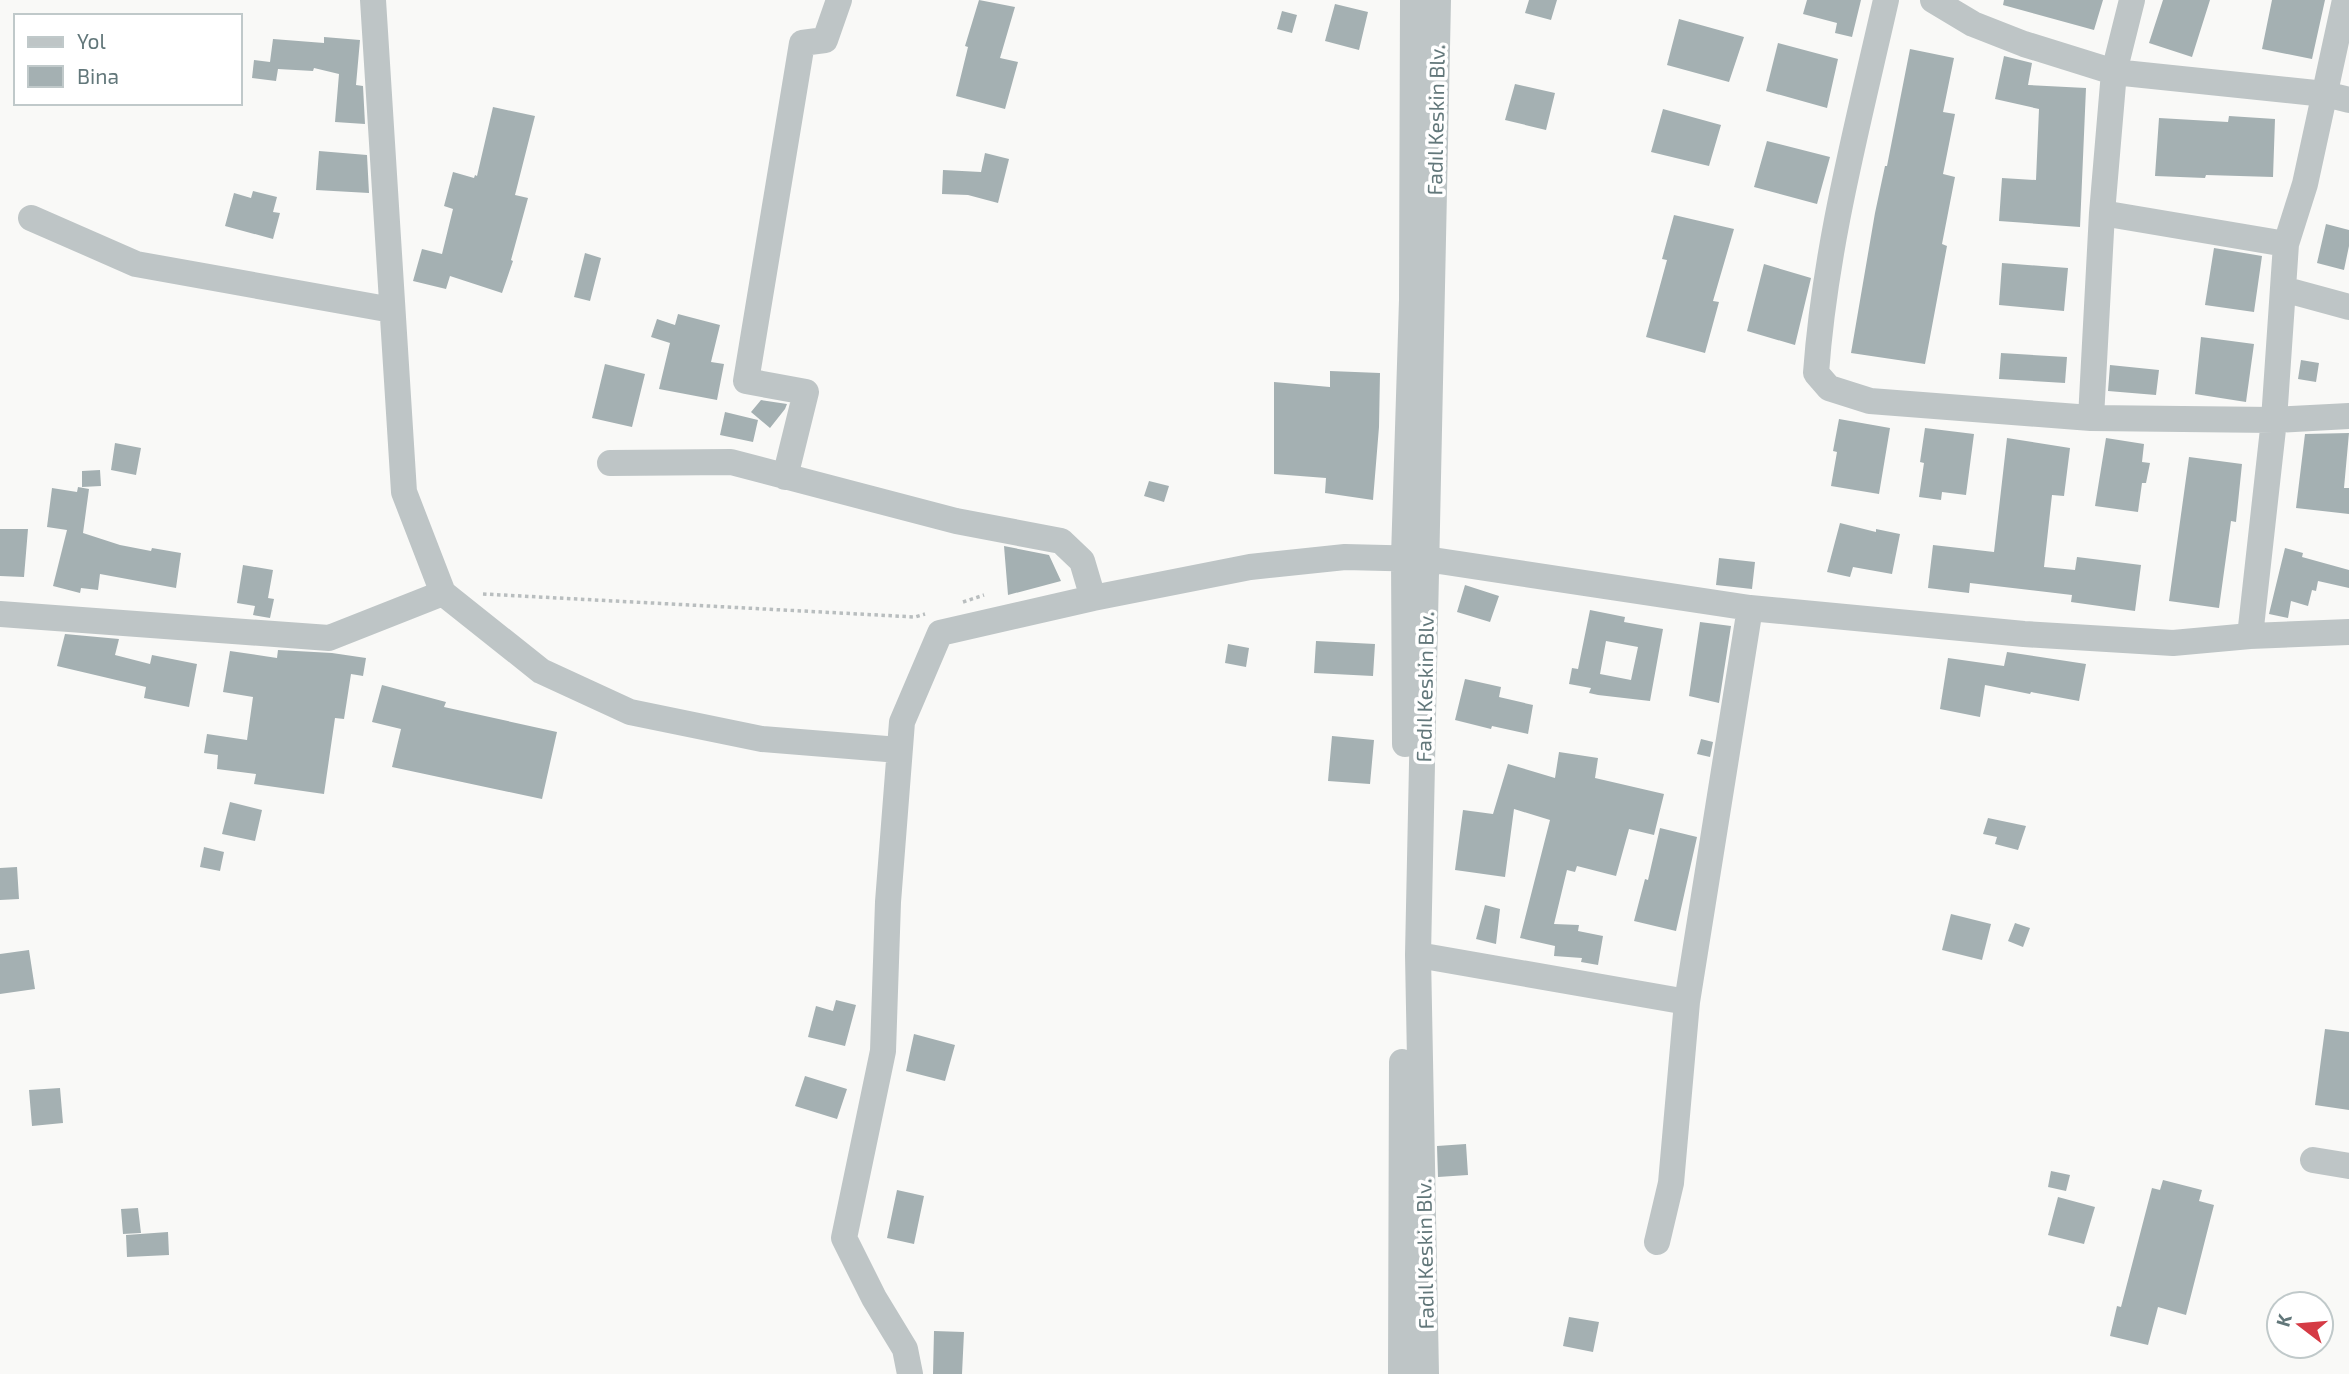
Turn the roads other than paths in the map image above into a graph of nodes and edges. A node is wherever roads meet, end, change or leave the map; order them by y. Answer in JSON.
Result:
{"nodes":[{"id":1,"x":373,"y":0,"type":"edge"},
{"id":2,"x":839,"y":0,"type":"edge"},
{"id":3,"x":1413,"y":0,"type":"edge"},
{"id":4,"x":1438,"y":0,"type":"edge"},
{"id":5,"x":1886,"y":0,"type":"edge"},
{"id":6,"x":1933,"y":0,"type":"edge"},
{"id":7,"x":2132,"y":0,"type":"edge"},
{"id":8,"x":2345,"y":0,"type":"edge"},
{"id":9,"x":1976,"y":12,"type":"edge"},
{"id":10,"x":2114,"y":72,"type":"junction"},
{"id":11,"x":2337,"y":97,"type":"edge"},
{"id":12,"x":2102,"y":213,"type":"junction"},
{"id":13,"x":31,"y":218,"type":"dead end"},
{"id":14,"x":2286,"y":244,"type":"junction"},
{"id":15,"x":2283,"y":289,"type":"junction"},
{"id":16,"x":2349,"y":307,"type":"edge"},
{"id":17,"x":392,"y":310,"type":"junction"},
{"id":18,"x":2349,"y":416,"type":"edge"},
{"id":19,"x":2091,"y":418,"type":"junction"},
{"id":20,"x":2274,"y":420,"type":"junction"},
{"id":21,"x":610,"y":463,"type":"dead end"},
{"id":22,"x":785,"y":477,"type":"junction"},
{"id":23,"x":1415,"y":558,"type":"junction"},
{"id":24,"x":443,"y":593,"type":"junction"},
{"id":25,"x":1093,"y":598,"type":"junction"},
{"id":26,"x":1750,"y":608,"type":"junction"},
{"id":27,"x":0,"y":614,"type":"edge"},
{"id":28,"x":2349,"y":632,"type":"edge"},
{"id":29,"x":2250,"y":636,"type":"junction"},
{"id":30,"x":899,"y":750,"type":"junction"},
{"id":31,"x":1418,"y":955,"type":"junction"},
{"id":32,"x":1687,"y":1002,"type":"junction"},
{"id":33,"x":2313,"y":1160,"type":"dead end"},
{"id":34,"x":2349,"y":1166,"type":"edge"},
{"id":35,"x":1657,"y":1242,"type":"dead end"},
{"id":36,"x":910,"y":1374,"type":"edge"},
{"id":37,"x":1401,"y":1374,"type":"edge"},
{"id":38,"x":1426,"y":1374,"type":"edge"}],
"edges":[{"from":1,"to":17,"type":"street"},
{"from":2,"to":22,"type":"street"},
{"from":3,"to":23,"type":"street","name":"Fadıl Keskin Blv."},
{"from":4,"to":23,"type":"street","name":"Fadıl Keskin Blv."},
{"from":5,"to":19,"type":"street"},
{"from":6,"to":9,"type":"street"},
{"from":7,"to":10,"type":"street"},
{"from":8,"to":11,"type":"street"},
{"from":9,"to":10,"type":"street"},
{"from":10,"to":11,"type":"street"},
{"from":10,"to":12,"type":"street"},
{"from":11,"to":14,"type":"street"},
{"from":12,"to":14,"type":"street"},
{"from":12,"to":19,"type":"street"},
{"from":13,"to":17,"type":"street"},
{"from":14,"to":15,"type":"street"},
{"from":15,"to":16,"type":"street"},
{"from":15,"to":20,"type":"street"},
{"from":17,"to":24,"type":"street"},
{"from":18,"to":20,"type":"street"},
{"from":19,"to":20,"type":"street"},
{"from":20,"to":29,"type":"street"},
{"from":21,"to":22,"type":"street"},
{"from":22,"to":25,"type":"street"},
{"from":23,"to":25,"type":"street"},
{"from":23,"to":26,"type":"street"},
{"from":23,"to":31,"type":"street","name":"Fadıl Keskin Blv."},
{"from":23,"to":37,"type":"street","name":"Fadıl Keskin Blv."},
{"from":24,"to":27,"type":"street"},
{"from":24,"to":30,"type":"street"},
{"from":25,"to":30,"type":"street"},
{"from":26,"to":29,"type":"street"},
{"from":26,"to":32,"type":"street"},
{"from":28,"to":29,"type":"street"},
{"from":30,"to":36,"type":"street"},
{"from":31,"to":32,"type":"street"},
{"from":31,"to":38,"type":"street","name":"Fadıl Keskin Blv."},
{"from":32,"to":35,"type":"street"},
{"from":33,"to":34,"type":"street"}]}
